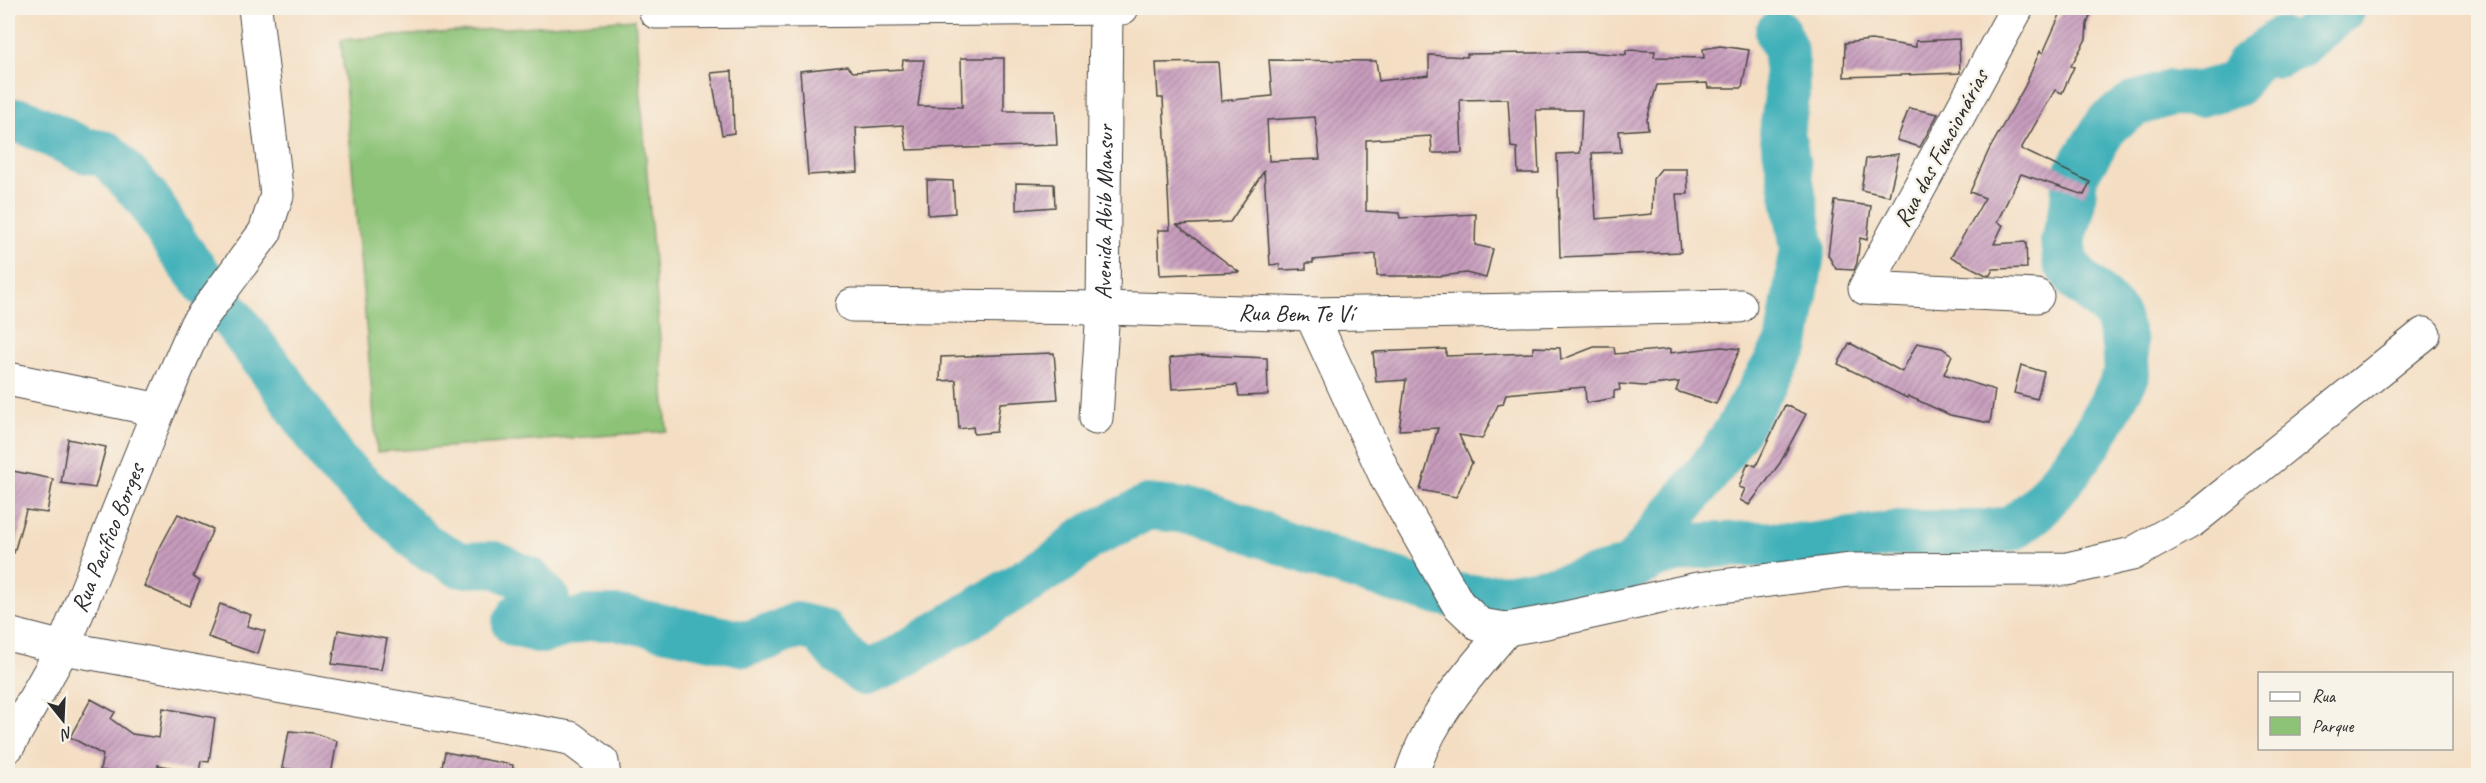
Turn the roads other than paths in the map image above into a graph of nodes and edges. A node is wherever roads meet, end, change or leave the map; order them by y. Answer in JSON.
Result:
{"nodes":[{"id":1,"x":255,"y":8,"type":"edge"},
{"id":2,"x":1106,"y":8,"type":"edge"},
{"id":3,"x":1122,"y":8,"type":"edge"},
{"id":4,"x":2017,"y":8,"type":"edge"},
{"id":5,"x":656,"y":12,"type":"dead end"},
{"id":6,"x":2037,"y":296,"type":"dead end"},
{"id":7,"x":852,"y":305,"type":"dead end"},
{"id":8,"x":1740,"y":306,"type":"dead end"},
{"id":9,"x":1103,"y":308,"type":"junction"},
{"id":10,"x":1311,"y":314,"type":"junction"},
{"id":11,"x":2424,"y":334,"type":"dead end"},
{"id":12,"x":8,"y":379,"type":"edge"},
{"id":13,"x":159,"y":410,"type":"junction"},
{"id":14,"x":1096,"y":418,"type":"dead end"},
{"id":15,"x":1507,"y":629,"type":"junction"},
{"id":16,"x":8,"y":634,"type":"edge"},
{"id":17,"x":63,"y":648,"type":"junction"},
{"id":18,"x":8,"y":746,"type":"edge"},
{"id":19,"x":604,"y":776,"type":"edge"},
{"id":20,"x":1411,"y":776,"type":"edge"}],
"edges":[{"from":1,"to":13,"type":"street","name":"Rua Pacífico Borges"},
{"from":2,"to":3,"type":"street"},
{"from":2,"to":5,"type":"street"},
{"from":2,"to":9,"type":"street","name":"Avenida Abib Mansur"},
{"from":4,"to":6,"type":"street","name":"Rua das Funcionárias"},
{"from":7,"to":9,"type":"street","name":"Rua Bem Te Ví"},
{"from":8,"to":10,"type":"street","name":"Rua Bem Te Ví"},
{"from":9,"to":10,"type":"street","name":"Rua Bem Te Ví"},
{"from":9,"to":14,"type":"street","name":"Avenida Abib Mansur"},
{"from":10,"to":15,"type":"street"},
{"from":11,"to":15,"type":"street"},
{"from":12,"to":13,"type":"street"},
{"from":13,"to":17,"type":"street","name":"Rua Pacífico Borges"},
{"from":15,"to":20,"type":"street"},
{"from":16,"to":17,"type":"street"},
{"from":17,"to":18,"type":"street","name":"Rua Pacífico Borges"},
{"from":17,"to":19,"type":"street"}]}
